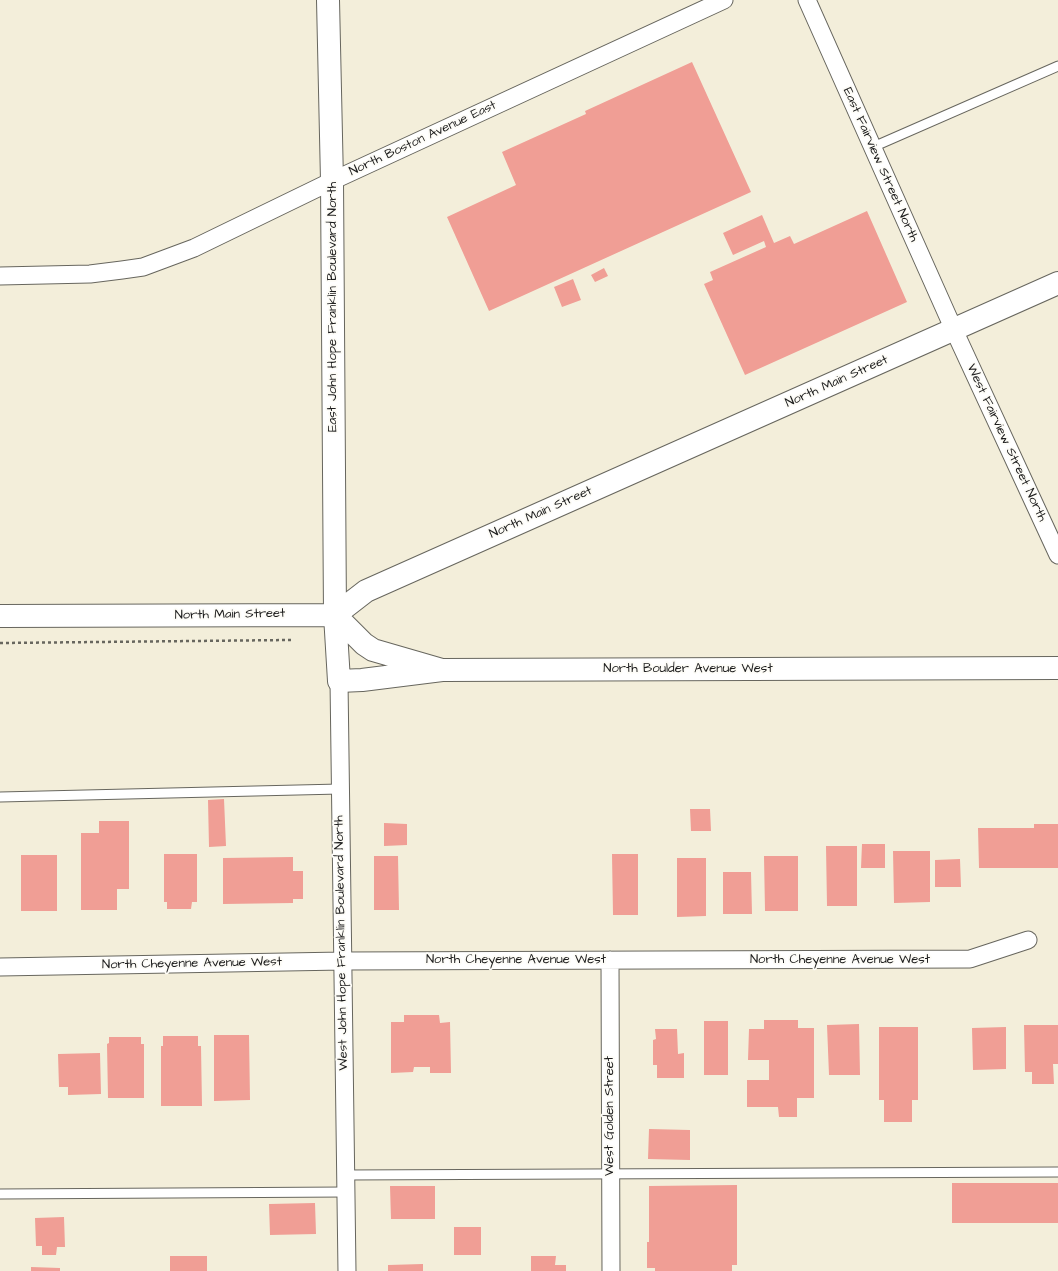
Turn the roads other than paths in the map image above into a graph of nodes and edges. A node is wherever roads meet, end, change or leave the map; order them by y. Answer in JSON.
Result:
{"nodes":[{"id":1,"x":328,"y":0,"type":"edge"},
{"id":2,"x":724,"y":0,"type":"edge"},
{"id":3,"x":807,"y":0,"type":"edge"},
{"id":4,"x":1058,"y":66,"type":"edge"},
{"id":5,"x":873,"y":147,"type":"junction"},
{"id":6,"x":332,"y":181,"type":"junction"},
{"id":7,"x":0,"y":276,"type":"edge"},
{"id":8,"x":1058,"y":283,"type":"edge"},
{"id":9,"x":954,"y":330,"type":"junction"},
{"id":10,"x":1058,"y":555,"type":"edge"},
{"id":11,"x":335,"y":615,"type":"junction"},
{"id":12,"x":0,"y":616,"type":"edge"},
{"id":13,"x":1058,"y":668,"type":"edge"},
{"id":14,"x":442,"y":670,"type":"junction"},
{"id":15,"x":339,"y":681,"type":"junction"},
{"id":16,"x":340,"y":790,"type":"junction"},
{"id":17,"x":0,"y":797,"type":"edge"},
{"id":18,"x":1028,"y":940,"type":"dead end"},
{"id":19,"x":610,"y":960,"type":"junction"},
{"id":20,"x":343,"y":961,"type":"junction"},
{"id":21,"x":0,"y":967,"type":"edge"},
{"id":22,"x":1058,"y":1172,"type":"edge"},
{"id":23,"x":610,"y":1173,"type":"junction"},
{"id":24,"x":346,"y":1184,"type":"junction"},
{"id":25,"x":0,"y":1194,"type":"edge"},
{"id":26,"x":347,"y":1271,"type":"edge"},
{"id":27,"x":611,"y":1271,"type":"edge"}],
"edges":[{"from":1,"to":6,"type":"street","name":"East John Hope Franklin Boulevard North"},
{"from":2,"to":6,"type":"street","name":"North Boston Avenue East"},
{"from":3,"to":5,"type":"street","name":"East Fairview Street North"},
{"from":4,"to":5,"type":"lane"},
{"from":5,"to":9,"type":"street","name":"East Fairview Street North"},
{"from":6,"to":7,"type":"street","name":"North Boston Avenue East"},
{"from":6,"to":11,"type":"street","name":"East John Hope Franklin Boulevard North"},
{"from":8,"to":9,"type":"street","name":"North Main Street"},
{"from":9,"to":10,"type":"street","name":"West Fairview Street North"},
{"from":9,"to":11,"type":"street","name":"North Main Street"},
{"from":11,"to":12,"type":"street","name":"North Main Street"},
{"from":11,"to":14,"type":"street","name":"North Boulder Avenue West"},
{"from":11,"to":15,"type":"street","name":"West John Hope Franklin Boulevard North"},
{"from":13,"to":14,"type":"street","name":"North Boulder Avenue West"},
{"from":14,"to":15,"type":"street"},
{"from":15,"to":16,"type":"street","name":"West John Hope Franklin Boulevard North"},
{"from":16,"to":17,"type":"lane"},
{"from":16,"to":20,"type":"street","name":"West John Hope Franklin Boulevard North"},
{"from":18,"to":19,"type":"street","name":"North Cheyenne Avenue West"},
{"from":19,"to":20,"type":"street","name":"North Cheyenne Avenue West"},
{"from":19,"to":23,"type":"street","name":"West Golden Street"},
{"from":20,"to":21,"type":"street","name":"North Cheyenne Avenue West"},
{"from":20,"to":24,"type":"street","name":"West John Hope Franklin Boulevard North"},
{"from":22,"to":23,"type":"lane"},
{"from":23,"to":24,"type":"lane"},
{"from":23,"to":27,"type":"street","name":"West Golden Street"},
{"from":24,"to":25,"type":"lane"},
{"from":24,"to":26,"type":"street","name":"West John Hope Franklin Boulevard North"}]}
